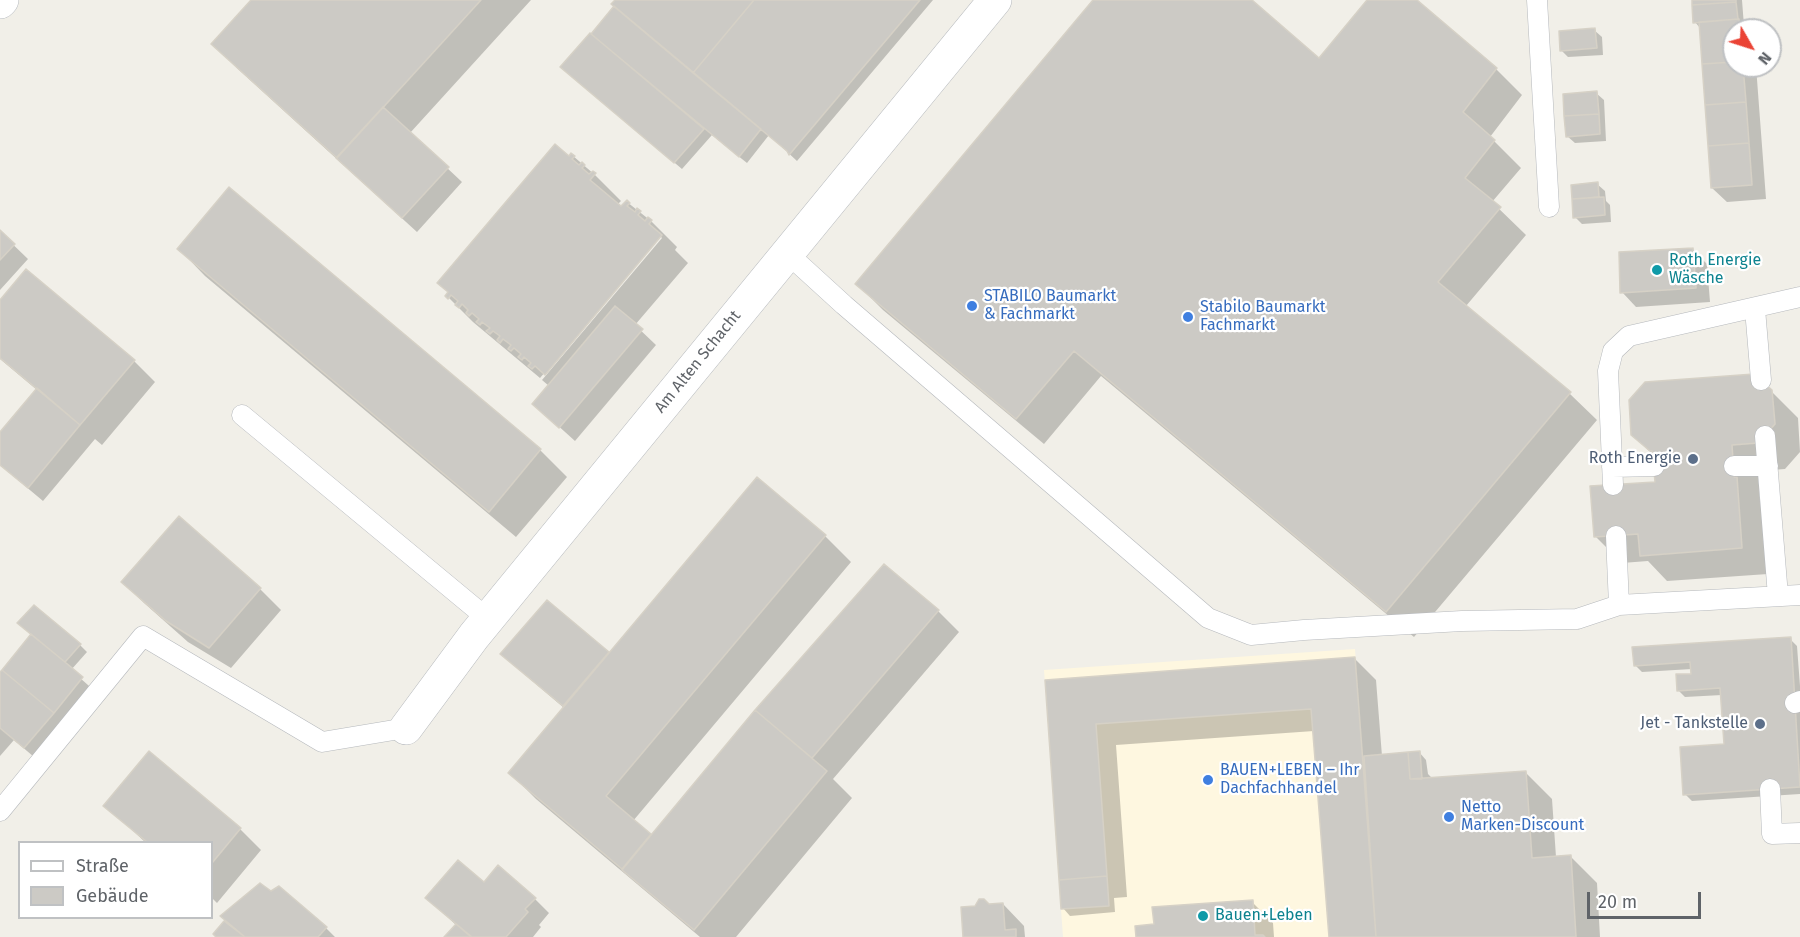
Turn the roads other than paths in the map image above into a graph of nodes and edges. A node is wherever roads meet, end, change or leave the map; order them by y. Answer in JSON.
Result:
{"nodes":[{"id":1,"x":995,"y":0,"type":"edge"},
{"id":2,"x":1537,"y":0,"type":"edge"},
{"id":3,"x":1549,"y":207,"type":"dead end"},
{"id":4,"x":787,"y":253,"type":"junction"},
{"id":5,"x":1800,"y":297,"type":"edge"},
{"id":6,"x":1755,"y":309,"type":"junction"},
{"id":7,"x":1761,"y":380,"type":"dead end"},
{"id":8,"x":242,"y":415,"type":"dead end"},
{"id":9,"x":1765,"y":436,"type":"dead end"},
{"id":10,"x":1654,"y":466,"type":"dead end"},
{"id":11,"x":1734,"y":466,"type":"dead end"},
{"id":12,"x":1768,"y":466,"type":"junction"},
{"id":13,"x":1616,"y":536,"type":"dead end"},
{"id":14,"x":1800,"y":595,"type":"edge"},
{"id":15,"x":1778,"y":596,"type":"junction"},
{"id":16,"x":1619,"y":605,"type":"junction"},
{"id":17,"x":488,"y":619,"type":"junction"},
{"id":18,"x":406,"y":728,"type":"joint"},
{"id":19,"x":1770,"y":789,"type":"dead end"},
{"id":20,"x":0,"y":811,"type":"edge"},
{"id":21,"x":1800,"y":833,"type":"edge"}],
"edges":[{"from":1,"to":4,"type":"street","name":"Am Alten Schacht"},
{"from":2,"to":3,"type":"lane"},
{"from":4,"to":16,"type":"lane"},
{"from":4,"to":17,"type":"street","name":"Am Alten Schacht"},
{"from":5,"to":6,"type":"lane"},
{"from":6,"to":7,"type":"lane"},
{"from":6,"to":10,"type":"lane"},
{"from":8,"to":17,"type":"lane"},
{"from":9,"to":12,"type":"lane"},
{"from":11,"to":12,"type":"lane"},
{"from":12,"to":15,"type":"lane"},
{"from":13,"to":16,"type":"lane"},
{"from":14,"to":15,"type":"lane"},
{"from":15,"to":16,"type":"lane"},
{"from":17,"to":18,"type":"street","name":"Am Alten Schacht"},
{"from":18,"to":20,"type":"lane"},
{"from":19,"to":21,"type":"lane"}]}
